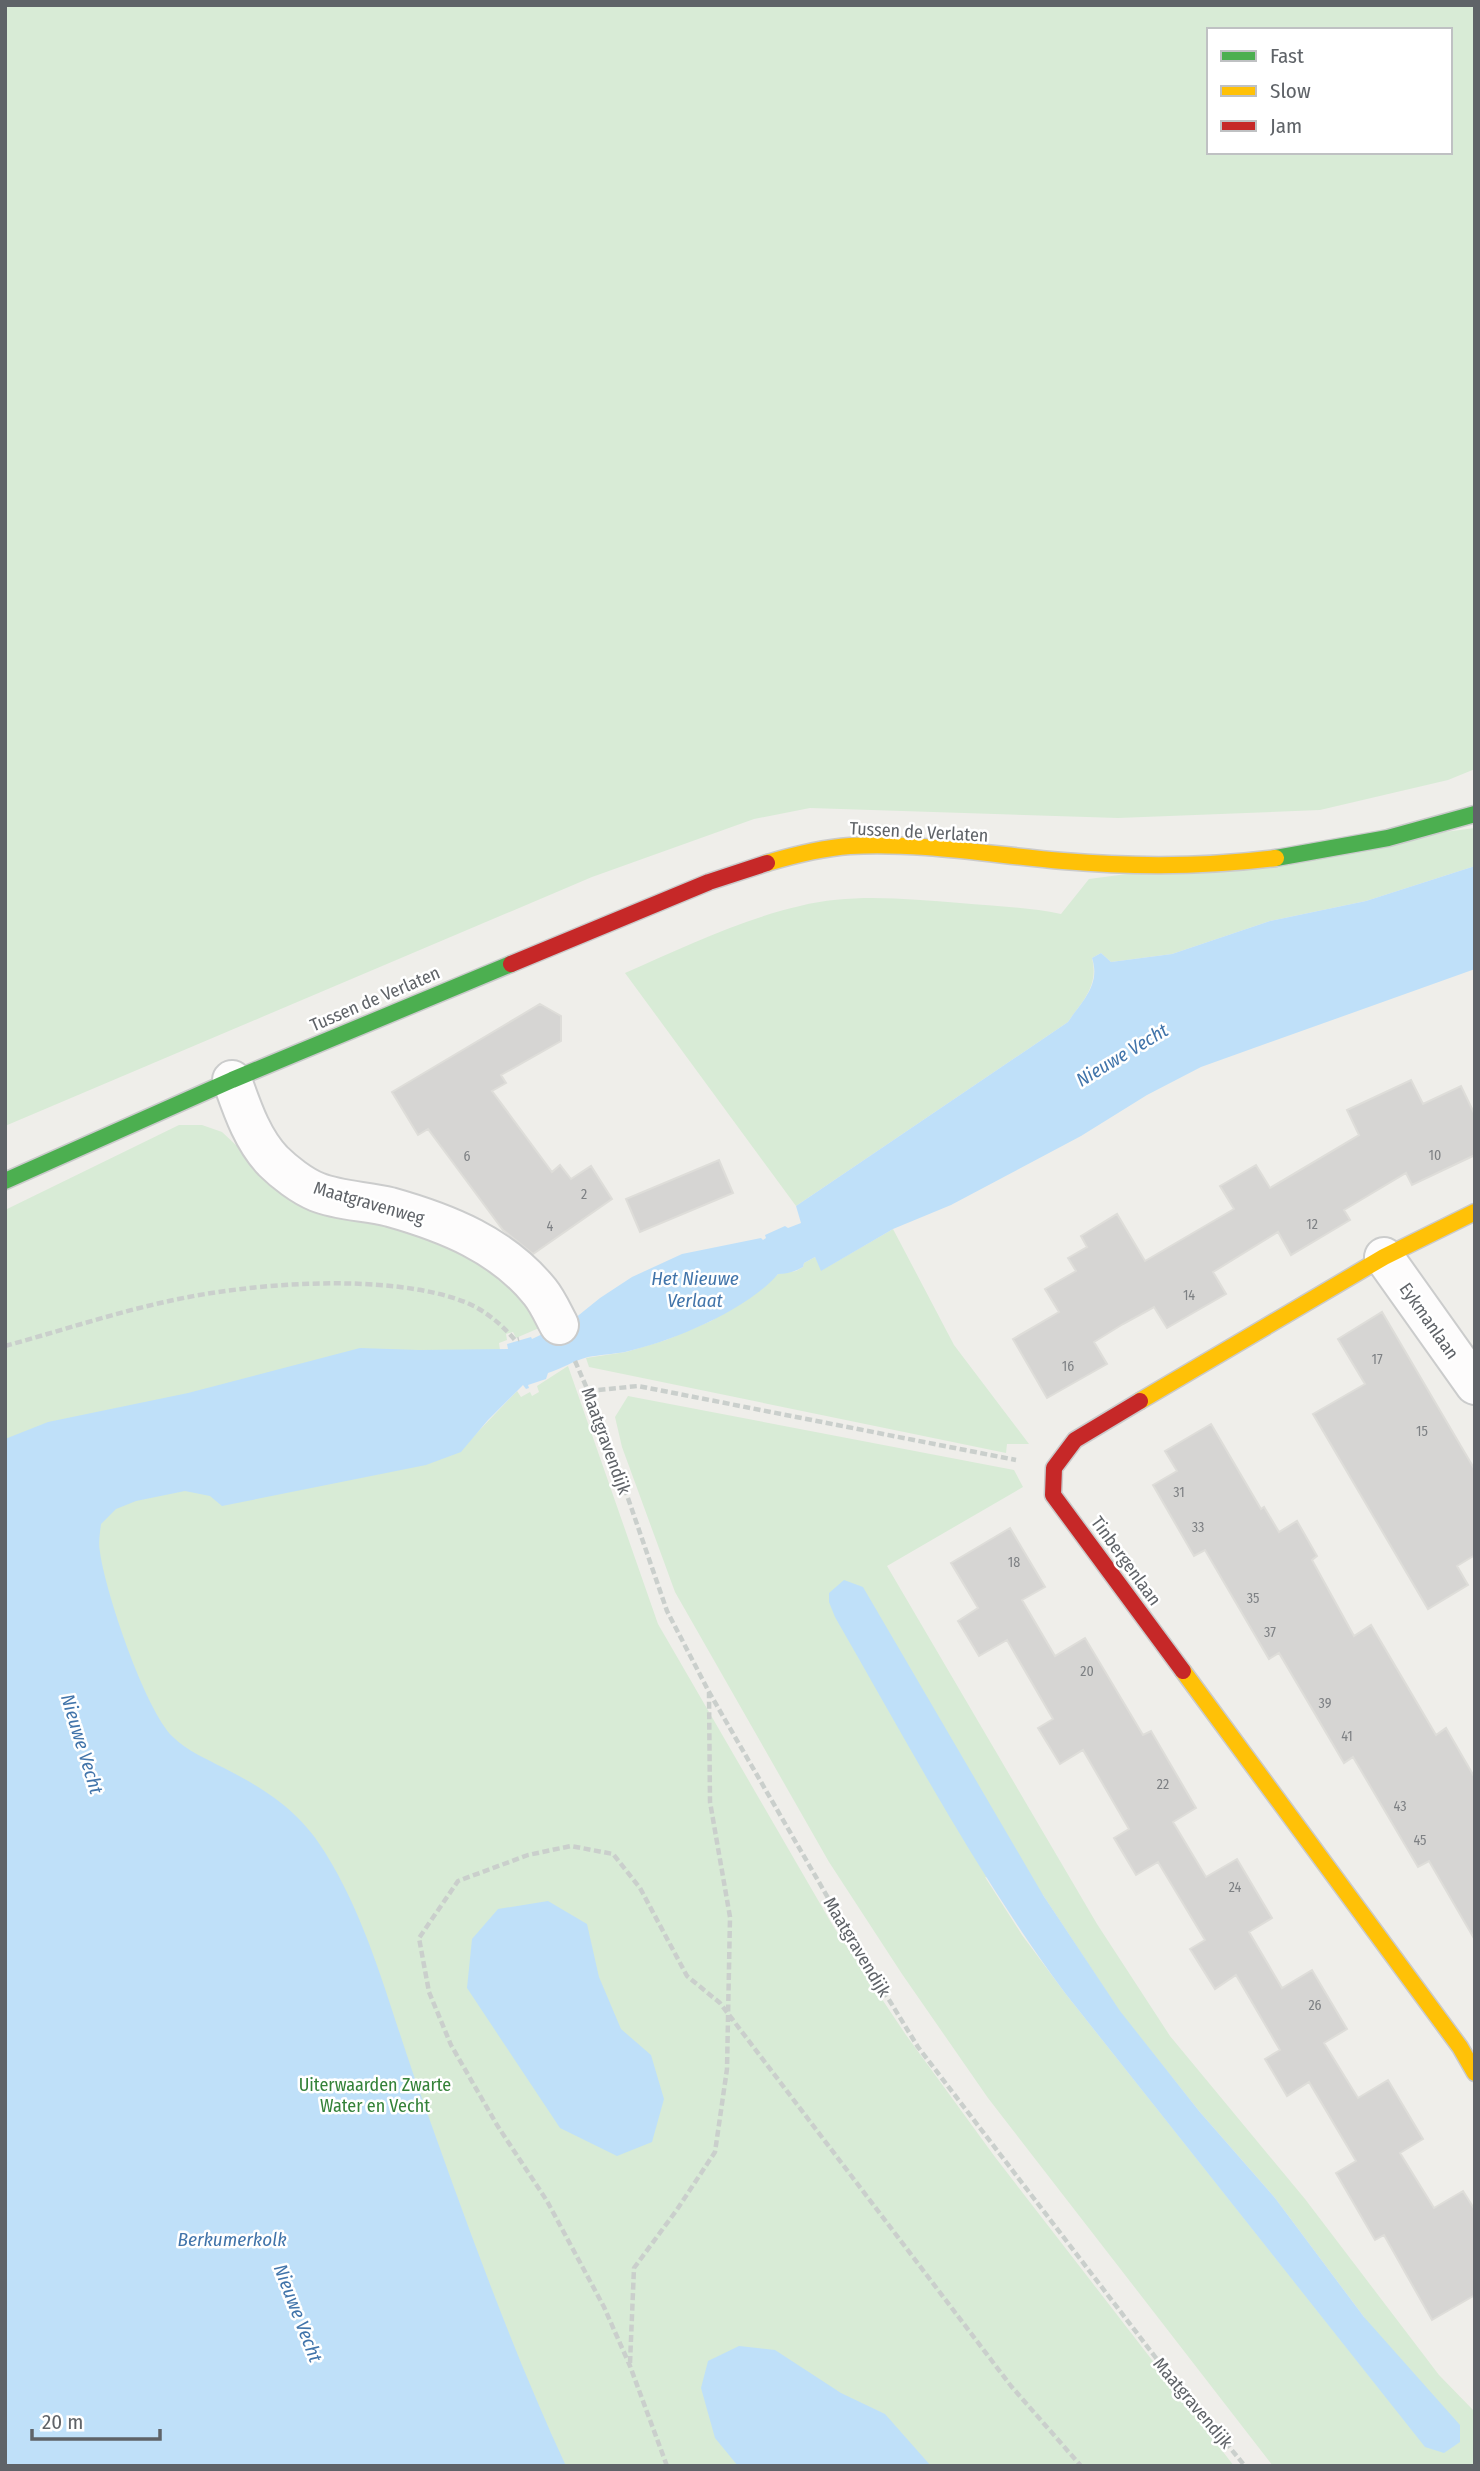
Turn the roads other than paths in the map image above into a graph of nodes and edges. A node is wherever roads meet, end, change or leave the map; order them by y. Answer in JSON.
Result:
{"nodes":[{"id":1,"x":1475,"y":814,"type":"edge"},
{"id":2,"x":232,"y":1080,"type":"junction"},
{"id":3,"x":5,"y":1181,"type":"edge"},
{"id":4,"x":1475,"y":1212,"type":"edge"},
{"id":5,"x":1384,"y":1257,"type":"junction"},
{"id":6,"x":559,"y":1324,"type":"road end"},
{"id":7,"x":1475,"y":1385,"type":"edge"},
{"id":8,"x":1470,"y":2053,"type":"edge"}],
"edges":[{"from":1,"to":2,"type":"street","name":"Tussen de Verlaten"},
{"from":2,"to":3,"type":"street"},
{"from":2,"to":6,"type":"street","name":"Maatgravenweg"},
{"from":4,"to":5,"type":"street"},
{"from":5,"to":7,"type":"street","name":"Eykmanlaan"},
{"from":5,"to":8,"type":"street","name":"Tinbergenlaan"}]}
